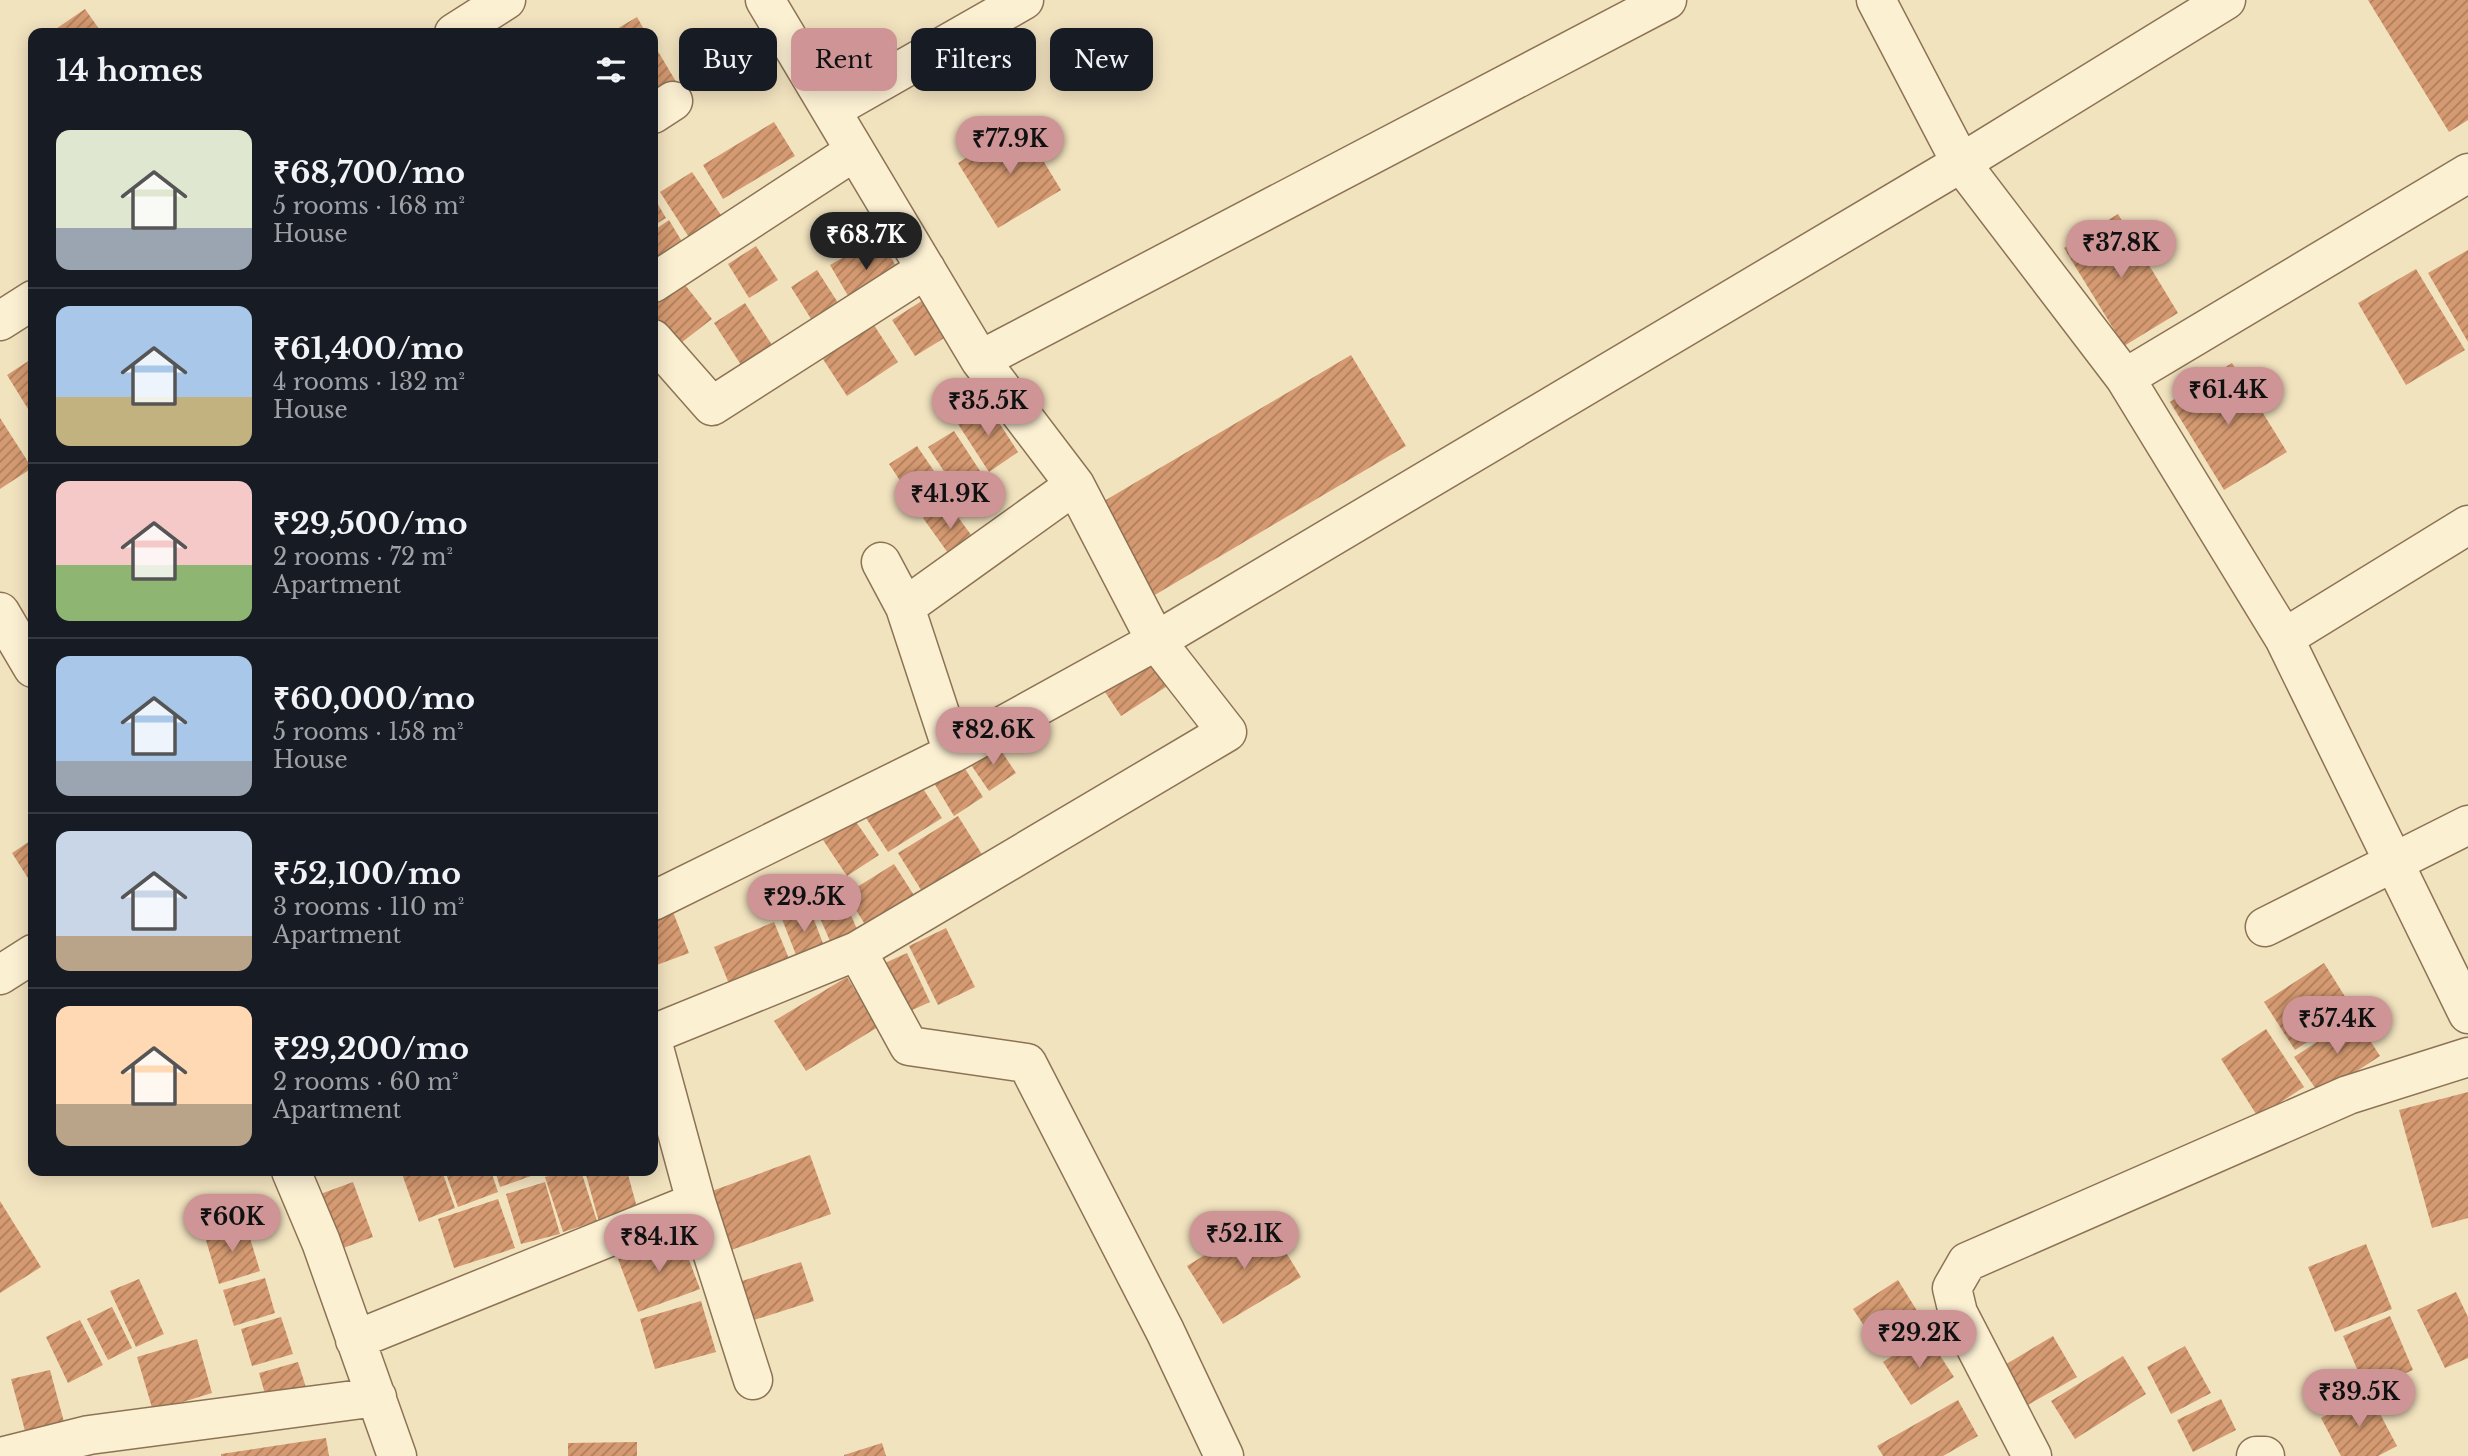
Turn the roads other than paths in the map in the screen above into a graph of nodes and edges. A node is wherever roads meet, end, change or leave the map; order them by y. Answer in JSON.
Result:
{"nodes":[{"id":1,"x":506,"y":0,"type":"edge"},
{"id":2,"x":765,"y":0,"type":"edge"},
{"id":3,"x":1024,"y":0,"type":"edge"},
{"id":4,"x":1667,"y":0,"type":"edge"},
{"id":5,"x":1876,"y":0,"type":"edge"},
{"id":6,"x":2226,"y":0,"type":"edge"},
{"id":7,"x":462,"y":28,"type":"edge"},
{"id":8,"x":831,"y":110,"type":"junction"},
{"id":9,"x":855,"y":151,"type":"junction"},
{"id":10,"x":1961,"y":163,"type":"junction"},
{"id":11,"x":2468,"y":173,"type":"edge"},
{"id":12,"x":926,"y":269,"type":"junction"},
{"id":13,"x":658,"y":280,"type":"edge"},
{"id":14,"x":28,"y":303,"type":"edge"},
{"id":15,"x":0,"y":321,"type":"edge"},
{"id":16,"x":658,"y":345,"type":"edge"},
{"id":17,"x":980,"y":360,"type":"junction"},
{"id":18,"x":2125,"y":378,"type":"junction"},
{"id":19,"x":1075,"y":485,"type":"junction"},
{"id":20,"x":2468,"y":525,"type":"edge"},
{"id":21,"x":881,"y":562,"type":"dead end"},
{"id":22,"x":905,"y":607,"type":"junction"},
{"id":23,"x":2284,"y":639,"type":"junction"},
{"id":24,"x":1156,"y":641,"type":"junction"},
{"id":25,"x":953,"y":753,"type":"junction"},
{"id":26,"x":2468,"y":825,"type":"edge"},
{"id":27,"x":2395,"y":863,"type":"junction"},
{"id":28,"x":658,"y":899,"type":"edge"},
{"id":29,"x":2265,"y":927,"type":"dead end"},
{"id":30,"x":857,"y":951,"type":"junction"},
{"id":31,"x":28,"y":957,"type":"edge"},
{"id":32,"x":0,"y":975,"type":"edge"},
{"id":33,"x":2468,"y":1014,"type":"edge"},
{"id":34,"x":658,"y":1032,"type":"edge"},
{"id":35,"x":2468,"y":1057,"type":"edge"},
{"id":36,"x":658,"y":1062,"type":"edge"},
{"id":37,"x":305,"y":1176,"type":"edge"},
{"id":38,"x":696,"y":1202,"type":"junction"},
{"id":39,"x":355,"y":1340,"type":"junction"},
{"id":40,"x":753,"y":1380,"type":"dead end"},
{"id":41,"x":377,"y":1397,"type":"junction"},
{"id":42,"x":5,"y":1456,"type":"edge"},
{"id":43,"x":397,"y":1456,"type":"edge"},
{"id":44,"x":1224,"y":1456,"type":"edge"},
{"id":45,"x":2032,"y":1456,"type":"edge"},
{"id":46,"x":2256,"y":1456,"type":"edge"},
{"id":47,"x":2265,"y":1456,"type":"edge"}],
"edges":[{"from":1,"to":7,"type":"street"},
{"from":2,"to":8,"type":"street"},
{"from":3,"to":8,"type":"street"},
{"from":4,"to":17,"type":"street"},
{"from":5,"to":10,"type":"street"},
{"from":6,"to":10,"type":"street"},
{"from":8,"to":9,"type":"street"},
{"from":9,"to":12,"type":"street"},
{"from":9,"to":13,"type":"street"},
{"from":10,"to":18,"type":"street"},
{"from":10,"to":24,"type":"street"},
{"from":11,"to":18,"type":"street"},
{"from":12,"to":16,"type":"street"},
{"from":12,"to":17,"type":"street"},
{"from":14,"to":15,"type":"street"},
{"from":17,"to":19,"type":"street"},
{"from":18,"to":23,"type":"street"},
{"from":19,"to":22,"type":"street"},
{"from":19,"to":24,"type":"street"},
{"from":20,"to":23,"type":"street"},
{"from":21,"to":22,"type":"street"},
{"from":22,"to":25,"type":"street"},
{"from":23,"to":27,"type":"street"},
{"from":24,"to":25,"type":"street"},
{"from":24,"to":30,"type":"street"},
{"from":25,"to":28,"type":"street"},
{"from":26,"to":27,"type":"street"},
{"from":27,"to":29,"type":"street"},
{"from":27,"to":33,"type":"street"},
{"from":30,"to":34,"type":"street"},
{"from":30,"to":44,"type":"street"},
{"from":31,"to":32,"type":"street"},
{"from":35,"to":45,"type":"street"},
{"from":36,"to":38,"type":"street"},
{"from":37,"to":39,"type":"street"},
{"from":38,"to":39,"type":"street"},
{"from":38,"to":40,"type":"street"},
{"from":39,"to":41,"type":"street"},
{"from":41,"to":42,"type":"street"},
{"from":41,"to":43,"type":"street"},
{"from":46,"to":47,"type":"street"}]}
